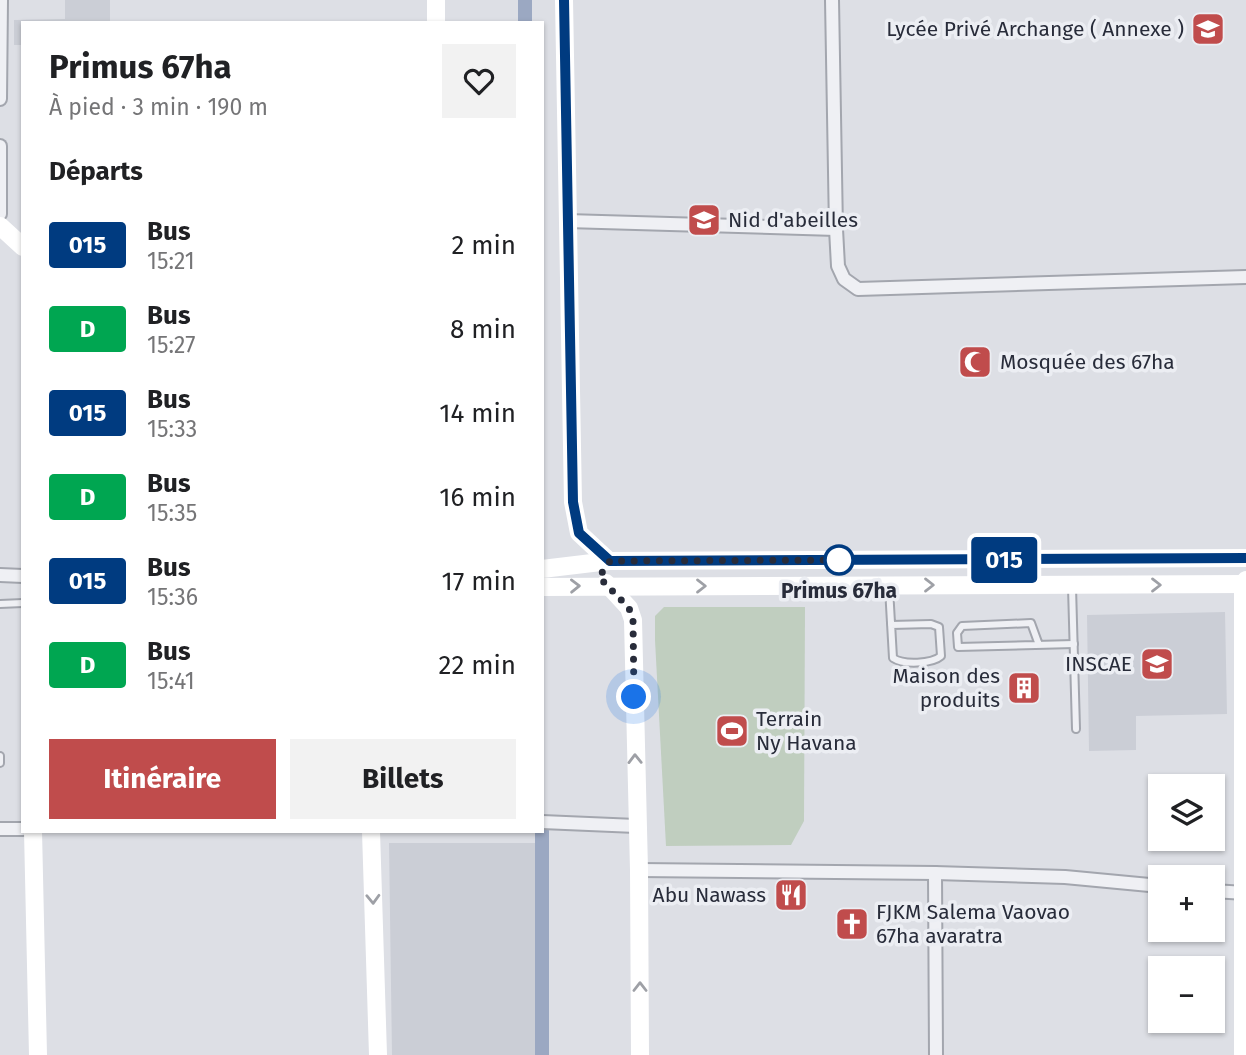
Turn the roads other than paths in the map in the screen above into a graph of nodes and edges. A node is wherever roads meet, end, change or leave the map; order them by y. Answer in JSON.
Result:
{"nodes":[{"id":1,"x":1,"y":0,"type":"edge"},
{"id":2,"x":436,"y":0,"type":"edge"},
{"id":3,"x":564,"y":0,"type":"edge"},
{"id":4,"x":832,"y":0,"type":"edge"},
{"id":5,"x":436,"y":21,"type":"edge"},
{"id":6,"x":0,"y":99,"type":"edge"},
{"id":7,"x":0,"y":146,"type":"edge"},
{"id":8,"x":0,"y":214,"type":"edge"},
{"id":9,"x":567,"y":221,"type":"junction"},
{"id":10,"x":0,"y":226,"type":"edge"},
{"id":11,"x":836,"y":229,"type":"junction"},
{"id":12,"x":21,"y":245,"type":"edge"},
{"id":13,"x":1246,"y":277,"type":"edge"},
{"id":14,"x":1246,"y":558,"type":"edge"},
{"id":15,"x":610,"y":561,"type":"junction"},
{"id":16,"x":544,"y":569,"type":"edge"},
{"id":17,"x":0,"y":575,"type":"edge"},
{"id":18,"x":21,"y":576,"type":"edge"},
{"id":19,"x":1245,"y":583,"type":"edge"},
{"id":20,"x":889,"y":585,"type":"junction"},
{"id":21,"x":1072,"y":585,"type":"junction"},
{"id":22,"x":608,"y":586,"type":"junction"},
{"id":23,"x":661,"y":586,"type":"junction"},
{"id":24,"x":544,"y":587,"type":"edge"},
{"id":25,"x":21,"y":603,"type":"edge"},
{"id":26,"x":0,"y":604,"type":"edge"},
{"id":27,"x":633,"y":620,"type":"junction"},
{"id":28,"x":891,"y":625,"type":"junction"},
{"id":29,"x":1074,"y":644,"type":"junction"},
{"id":30,"x":1039,"y":645,"type":"junction"},
{"id":31,"x":1076,"y":729,"type":"dead end"},
{"id":32,"x":0,"y":756,"type":"edge"},
{"id":33,"x":0,"y":763,"type":"edge"},
{"id":34,"x":544,"y":822,"type":"edge"},
{"id":35,"x":636,"y":827,"type":"junction"},
{"id":36,"x":21,"y":829,"type":"edge"},
{"id":37,"x":0,"y":830,"type":"edge"},
{"id":38,"x":33,"y":833,"type":"edge"},
{"id":39,"x":371,"y":833,"type":"edge"},
{"id":40,"x":639,"y":870,"type":"junction"},
{"id":41,"x":935,"y":873,"type":"junction"},
{"id":42,"x":1148,"y":885,"type":"edge"},
{"id":43,"x":1225,"y":892,"type":"edge"},
{"id":44,"x":1245,"y":893,"type":"edge"},
{"id":45,"x":38,"y":1055,"type":"edge"},
{"id":46,"x":378,"y":1055,"type":"edge"},
{"id":47,"x":640,"y":1055,"type":"edge"},
{"id":48,"x":936,"y":1055,"type":"edge"},
{"id":49,"x":1243,"y":1055,"type":"edge"}],
"edges":[{"from":1,"to":6,"type":"street"},
{"from":2,"to":5,"type":"street"},
{"from":3,"to":9,"type":"street"},
{"from":4,"to":11,"type":"street"},
{"from":7,"to":8,"type":"street"},
{"from":9,"to":11,"type":"street"},
{"from":9,"to":15,"type":"street"},
{"from":10,"to":12,"type":"street"},
{"from":11,"to":13,"type":"street"},
{"from":14,"to":15,"type":"street"},
{"from":15,"to":16,"type":"street"},
{"from":15,"to":22,"type":"street"},
{"from":17,"to":18,"type":"street"},
{"from":21,"to":19,"type":"street","one_way":true},
{"from":19,"to":44,"type":"street"},
{"from":20,"to":21,"type":"street","one_way":true},
{"from":23,"to":20,"type":"street","one_way":true},
{"from":20,"to":28,"type":"lane"},
{"from":21,"to":29,"type":"lane"},
{"from":22,"to":23,"type":"street"},
{"from":24,"to":22,"type":"street","one_way":true},
{"from":22,"to":27,"type":"street"},
{"from":23,"to":27,"type":"street"},
{"from":25,"to":26,"type":"lane"},
{"from":35,"to":27,"type":"street","one_way":true},
{"from":28,"to":28,"type":"lane"},
{"from":29,"to":30,"type":"lane"},
{"from":29,"to":31,"type":"lane"},
{"from":30,"to":30,"type":"lane"},
{"from":32,"to":33,"type":"lane"},
{"from":34,"to":35,"type":"street"},
{"from":35,"to":40,"type":"street"},
{"from":36,"to":37,"type":"street"},
{"from":38,"to":45,"type":"street"},
{"from":39,"to":46,"type":"street","one_way":true},
{"from":40,"to":41,"type":"street"},
{"from":47,"to":40,"type":"street","one_way":true},
{"from":41,"to":42,"type":"street"},
{"from":41,"to":48,"type":"street"},
{"from":43,"to":44,"type":"street"},
{"from":44,"to":49,"type":"street"}]}
